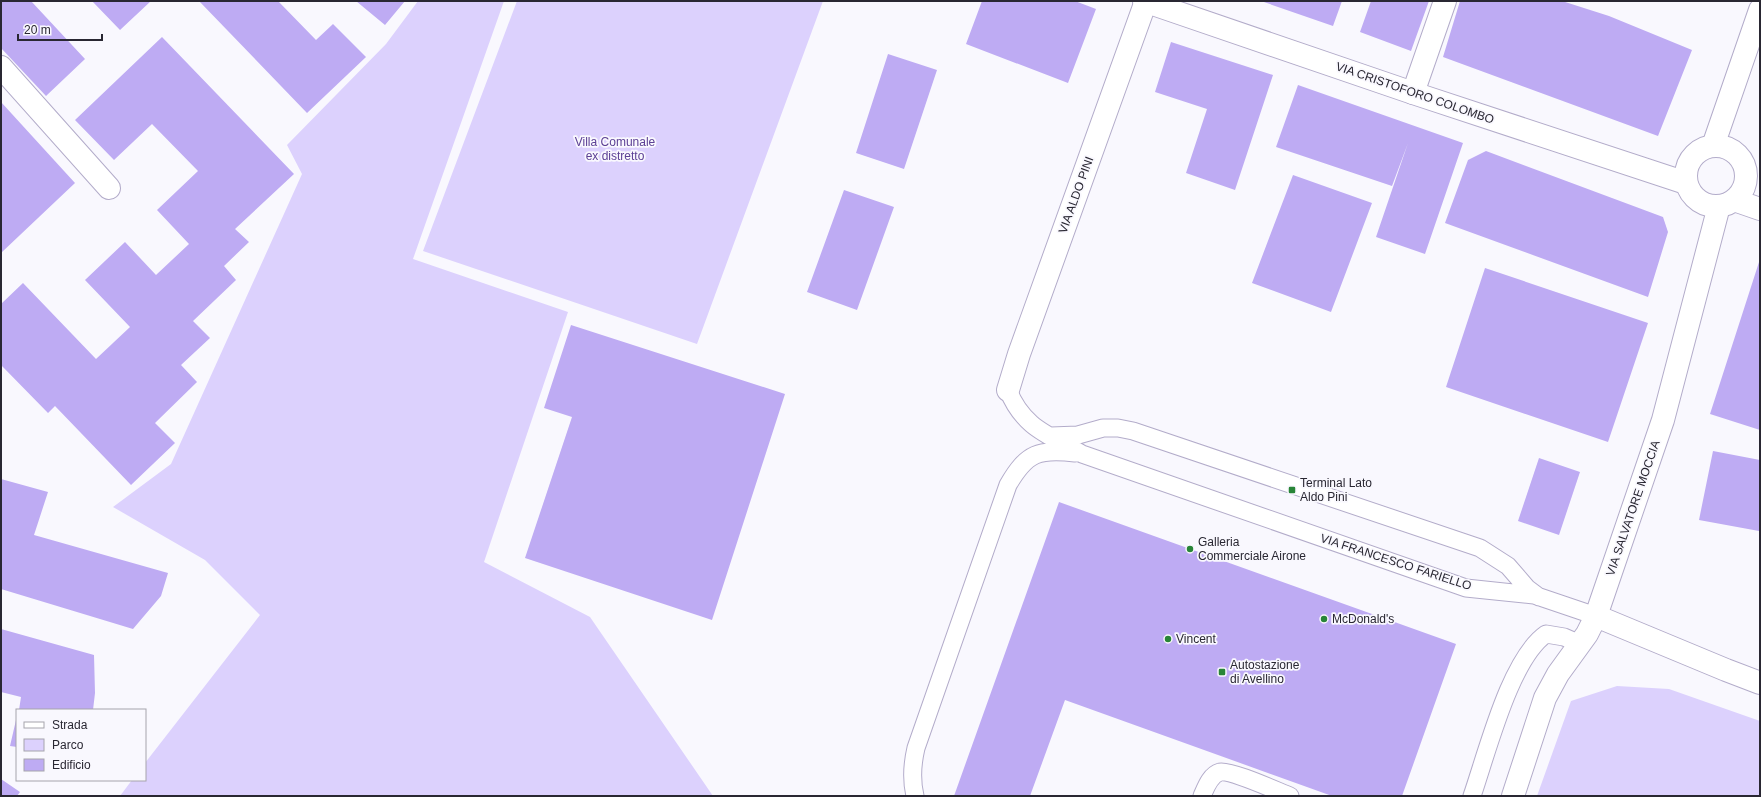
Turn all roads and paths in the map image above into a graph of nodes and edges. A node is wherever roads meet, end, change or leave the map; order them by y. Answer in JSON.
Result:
{"nodes":[{"id":1,"x":1145,"y":1,"type":"edge"},
{"id":2,"x":1445,"y":1,"type":"edge"},
{"id":3,"x":1760,"y":10,"type":"edge"},
{"id":4,"x":1,"y":67,"type":"edge"},
{"id":5,"x":1413,"y":93,"type":"junction"},
{"id":6,"x":1713,"y":146,"type":"junction"},
{"id":7,"x":1686,"y":183,"type":"junction"},
{"id":8,"x":109,"y":188,"type":"dead end"},
{"id":9,"x":1726,"y":203,"type":"junction"},
{"id":10,"x":1760,"y":209,"type":"edge"},
{"id":11,"x":1008,"y":390,"type":"joint"},
{"id":12,"x":1050,"y":436,"type":"junction"},
{"id":13,"x":1082,"y":454,"type":"junction"},
{"id":14,"x":1539,"y":597,"type":"junction"},
{"id":15,"x":1596,"y":616,"type":"junction"},
{"id":16,"x":1580,"y":644,"type":"junction"},
{"id":17,"x":1760,"y":683,"type":"edge"},
{"id":18,"x":915,"y":796,"type":"edge"},
{"id":19,"x":1202,"y":796,"type":"edge"},
{"id":20,"x":1290,"y":796,"type":"edge"},
{"id":21,"x":1472,"y":796,"type":"edge"},
{"id":22,"x":1513,"y":796,"type":"edge"}],
"edges":[{"from":1,"to":5,"type":"street","name":"VIA CRISTOFORO COLOMBO"},
{"from":1,"to":11,"type":"street","name":"VIA ALDO PINI"},
{"from":2,"to":5,"type":"street"},
{"from":3,"to":6,"type":"street"},
{"from":4,"to":8,"type":"street"},
{"from":5,"to":7,"type":"street","name":"VIA CRISTOFORO COLOMBO"},
{"from":6,"to":7,"type":"street"},
{"from":6,"to":9,"type":"street"},
{"from":7,"to":9,"type":"street"},
{"from":9,"to":10,"type":"street"},
{"from":9,"to":15,"type":"street","name":"VIA SALVATORE MOCCIA"},
{"from":11,"to":12,"type":"lane","name":"VIA FRANCESCO FARIELLO"},
{"from":12,"to":13,"type":"lane","name":"VIA FRANCESCO FARIELLO"},
{"from":12,"to":14,"type":"lane"},
{"from":13,"to":14,"type":"lane","name":"VIA FRANCESCO FARIELLO"},
{"from":13,"to":18,"type":"lane"},
{"from":14,"to":15,"type":"lane","name":"VIA FRANCESCO FARIELLO"},
{"from":15,"to":16,"type":"street","name":"VIA SALVATORE MOCCIA"},
{"from":15,"to":17,"type":"street","name":"VIA FRANCESCO FARIELLO"},
{"from":16,"to":21,"type":"lane"},
{"from":16,"to":22,"type":"street","name":"VIA SALVATORE MOCCIA"},
{"from":19,"to":20,"type":"lane"}]}
